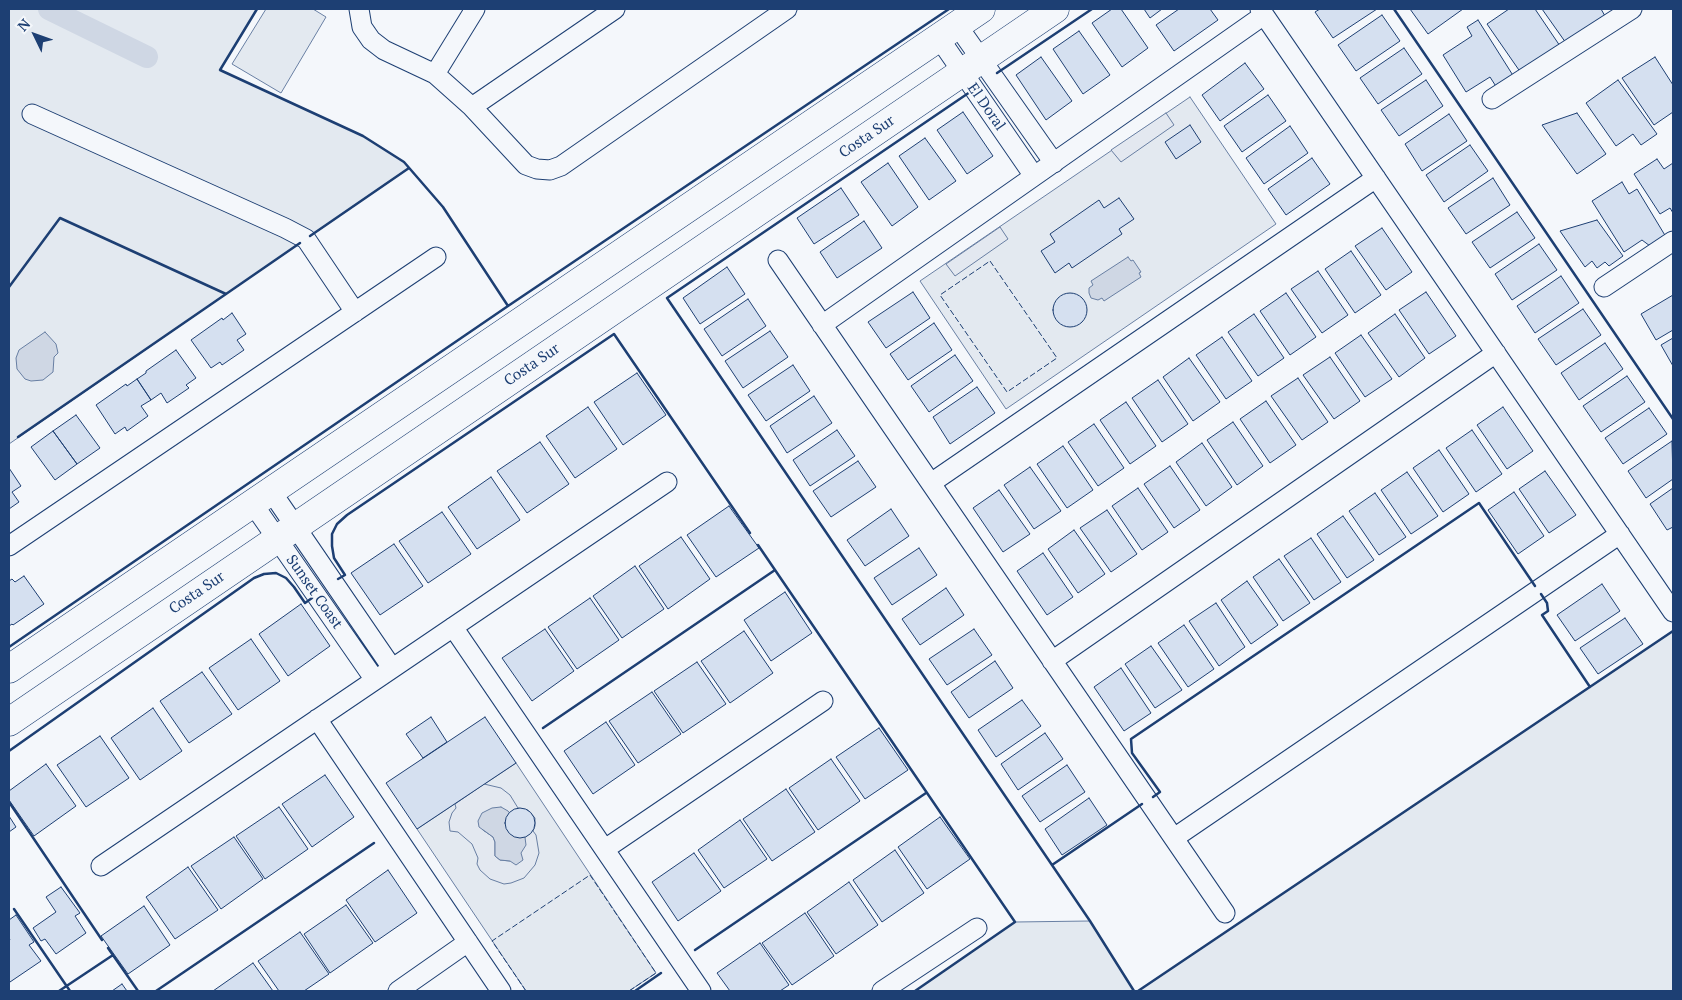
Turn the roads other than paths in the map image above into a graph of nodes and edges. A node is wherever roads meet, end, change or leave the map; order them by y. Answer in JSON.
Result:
{"nodes":[{"id":1,"x":359,"y":9,"type":"edge"},
{"id":2,"x":475,"y":9,"type":"edge"},
{"id":3,"x":616,"y":9,"type":"edge"},
{"id":4,"x":787,"y":9,"type":"edge"},
{"id":5,"x":982,"y":9,"type":"edge"},
{"id":6,"x":1055,"y":9,"type":"edge"},
{"id":7,"x":1632,"y":9,"type":"edge"},
{"id":8,"x":1262,"y":12,"type":"edge"},
{"id":9,"x":948,"y":32,"type":"junction"},
{"id":10,"x":972,"y":66,"type":"junction"},
{"id":11,"x":436,"y":74,"type":"junction"},
{"id":12,"x":1492,"y":99,"type":"dead end"},
{"id":13,"x":472,"y":106,"type":"junction"},
{"id":14,"x":32,"y":114,"type":"dead end"},
{"id":15,"x":1054,"y":162,"type":"junction"},
{"id":16,"x":1034,"y":176,"type":"junction"},
{"id":17,"x":1376,"y":178,"type":"junction"},
{"id":18,"x":1673,"y":241,"type":"edge"},
{"id":19,"x":436,"y":257,"type":"dead end"},
{"id":20,"x":778,"y":260,"type":"dead end"},
{"id":21,"x":1604,"y":287,"type":"dead end"},
{"id":22,"x":355,"y":312,"type":"junction"},
{"id":23,"x":822,"y":325,"type":"junction"},
{"id":24,"x":1496,"y":353,"type":"junction"},
{"id":25,"x":667,"y":482,"type":"dead end"},
{"id":26,"x":931,"y":483,"type":"junction"},
{"id":27,"x":262,"y":497,"type":"junction"},
{"id":28,"x":286,"y":533,"type":"junction"},
{"id":29,"x":1620,"y":534,"type":"junction"},
{"id":30,"x":9,"y":546,"type":"edge"},
{"id":31,"x":1673,"y":612,"type":"edge"},
{"id":32,"x":454,"y":627,"type":"junction"},
{"id":33,"x":1052,"y":661,"type":"junction"},
{"id":34,"x":392,"y":668,"type":"junction"},
{"id":35,"x":9,"y":669,"type":"edge"},
{"id":36,"x":375,"y":680,"type":"junction"},
{"id":37,"x":823,"y":701,"type":"dead end"},
{"id":38,"x":317,"y":719,"type":"junction"},
{"id":39,"x":9,"y":722,"type":"edge"},
{"id":40,"x":1174,"y":838,"type":"junction"},
{"id":41,"x":605,"y":849,"type":"junction"},
{"id":42,"x":101,"y":866,"type":"dead end"},
{"id":43,"x":1225,"y":913,"type":"dead end"},
{"id":44,"x":977,"y":928,"type":"dead end"},
{"id":45,"x":468,"y":942,"type":"junction"},
{"id":46,"x":398,"y":991,"type":"edge"},
{"id":47,"x":501,"y":991,"type":"edge"},
{"id":48,"x":701,"y":991,"type":"edge"},
{"id":49,"x":882,"y":991,"type":"edge"}],
"edges":[{"from":1,"to":11,"type":"street"},
{"from":2,"to":11,"type":"street"},
{"from":3,"to":13,"type":"street"},
{"from":4,"to":13,"type":"street"},
{"from":5,"to":9,"type":"street"},
{"from":6,"to":10,"type":"street","name":"Costa Sur"},
{"from":7,"to":12,"type":"street"},
{"from":8,"to":15,"type":"street"},
{"from":8,"to":17,"type":"street"},
{"from":9,"to":10,"type":"street","name":"El Doral"},
{"from":9,"to":27,"type":"street"},
{"from":10,"to":15,"type":"street","name":"El Doral"},
{"from":10,"to":16,"type":"street","name":"El Doral"},
{"from":10,"to":28,"type":"street","name":"Costa Sur"},
{"from":11,"to":13,"type":"street"},
{"from":14,"to":22,"type":"street"},
{"from":15,"to":16,"type":"street"},
{"from":16,"to":23,"type":"street"},
{"from":17,"to":24,"type":"street"},
{"from":17,"to":26,"type":"street"},
{"from":18,"to":21,"type":"street"},
{"from":19,"to":22,"type":"street"},
{"from":20,"to":23,"type":"street"},
{"from":22,"to":30,"type":"street"},
{"from":23,"to":26,"type":"street"},
{"from":24,"to":29,"type":"street"},
{"from":24,"to":33,"type":"street"},
{"from":25,"to":32,"type":"street"},
{"from":26,"to":33,"type":"street"},
{"from":27,"to":28,"type":"street","name":"Sunset Coast"},
{"from":27,"to":35,"type":"street"},
{"from":28,"to":34,"type":"street","name":"Sunset Coast"},
{"from":28,"to":36,"type":"street","name":"Sunset Coast"},
{"from":28,"to":39,"type":"street","name":"Costa Sur"},
{"from":29,"to":31,"type":"street"},
{"from":29,"to":40,"type":"street"},
{"from":32,"to":34,"type":"street"},
{"from":32,"to":41,"type":"street"},
{"from":33,"to":40,"type":"street"},
{"from":34,"to":36,"type":"street"},
{"from":36,"to":38,"type":"street"},
{"from":37,"to":41,"type":"street"},
{"from":38,"to":42,"type":"street"},
{"from":38,"to":45,"type":"street"},
{"from":40,"to":43,"type":"street"},
{"from":41,"to":48,"type":"street"},
{"from":44,"to":49,"type":"street"},
{"from":45,"to":46,"type":"street"},
{"from":45,"to":47,"type":"street"}]}
